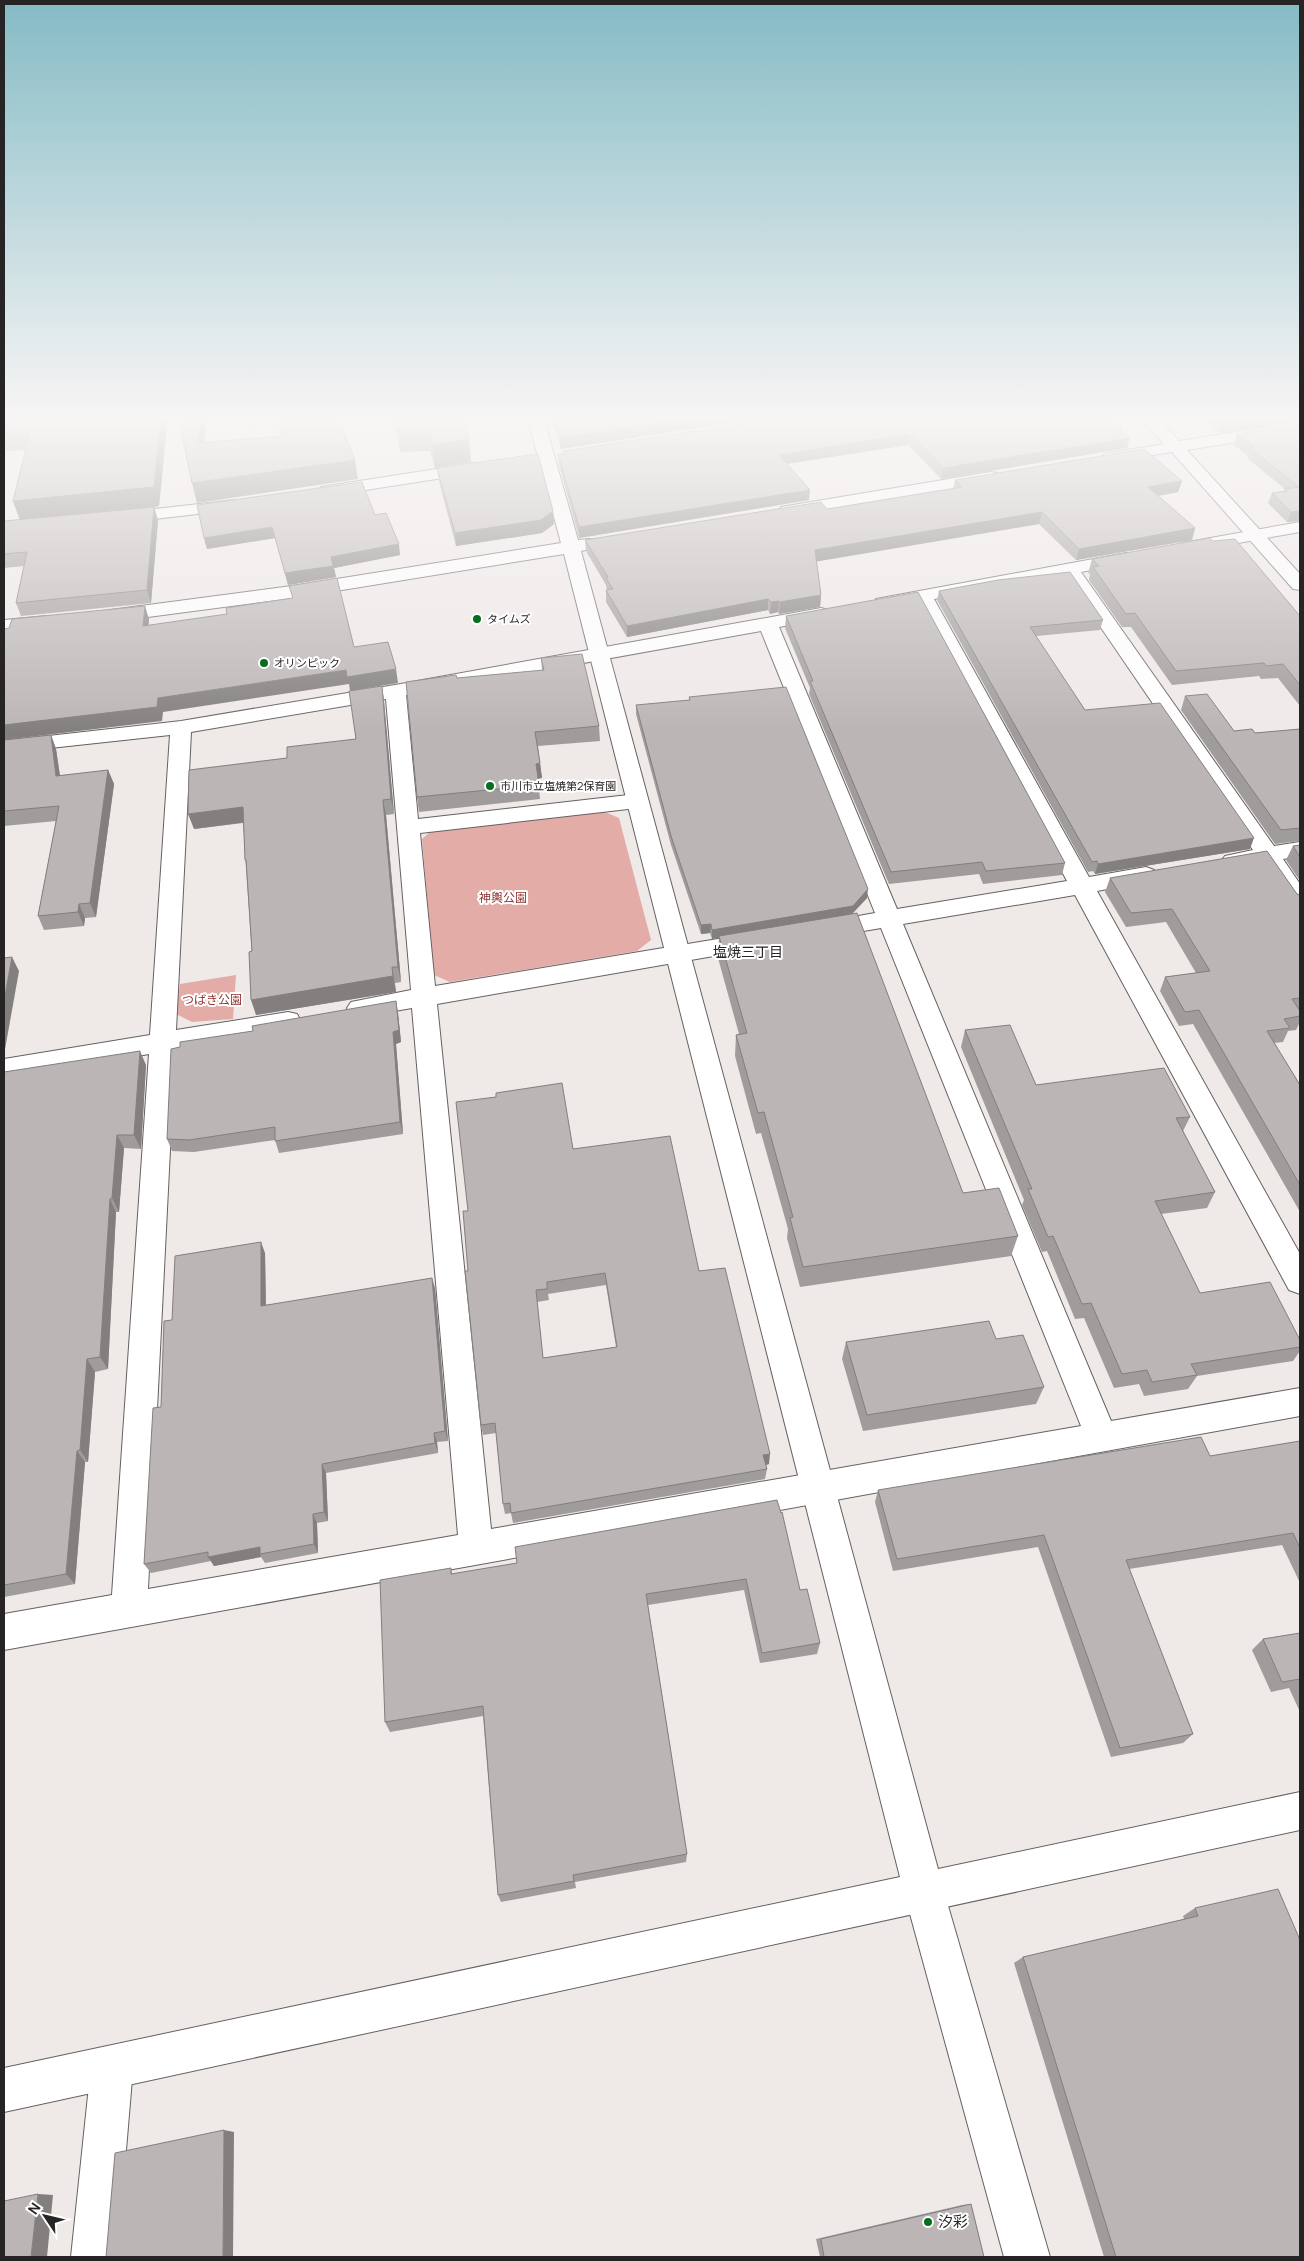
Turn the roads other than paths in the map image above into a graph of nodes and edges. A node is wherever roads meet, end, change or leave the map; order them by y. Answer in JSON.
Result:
{"nodes":[{"id":1,"x":564,"y":522,"type":"edge"},
{"id":2,"x":1244,"y":522,"type":"edge"},
{"id":3,"x":1300,"y":527,"type":"edge"},
{"id":4,"x":1255,"y":534,"type":"junction"},
{"id":5,"x":606,"y":541,"type":"edge"},
{"id":6,"x":571,"y":547,"type":"junction"},
{"id":7,"x":1168,"y":551,"type":"edge"},
{"id":8,"x":1148,"y":554,"type":"edge"},
{"id":9,"x":1070,"y":569,"type":"junction"},
{"id":10,"x":1300,"y":585,"type":"edge"},
{"id":11,"x":922,"y":595,"type":"junction"},
{"id":12,"x":864,"y":606,"type":"edge"},
{"id":13,"x":836,"y":611,"type":"edge"},
{"id":14,"x":92,"y":618,"type":"edge"},
{"id":15,"x":64,"y":620,"type":"edge"},
{"id":16,"x":768,"y":624,"type":"junction"},
{"id":17,"x":4,"y":626,"type":"edge"},
{"id":18,"x":600,"y":655,"type":"junction"},
{"id":19,"x":395,"y":691,"type":"junction"},
{"id":20,"x":181,"y":727,"type":"junction"},
{"id":21,"x":4,"y":747,"type":"edge"},
{"id":22,"x":636,"y":801,"type":"junction"},
{"id":23,"x":408,"y":826,"type":"junction"},
{"id":24,"x":1300,"y":849,"type":"edge"},
{"id":25,"x":1268,"y":855,"type":"junction"},
{"id":26,"x":1210,"y":864,"type":"edge"},
{"id":27,"x":1171,"y":871,"type":"edge"},
{"id":28,"x":1083,"y":886,"type":"junction"},
{"id":29,"x":1300,"y":901,"type":"edge"},
{"id":30,"x":888,"y":919,"type":"junction"},
{"id":31,"x":802,"y":933,"type":"edge"},
{"id":32,"x":773,"y":938,"type":"edge"},
{"id":33,"x":677,"y":954,"type":"junction"},
{"id":34,"x":424,"y":997,"type":"junction"},
{"id":35,"x":337,"y":1012,"type":"edge"},
{"id":36,"x":308,"y":1017,"type":"edge"},
{"id":37,"x":163,"y":1042,"type":"junction"},
{"id":38,"x":4,"y":1069,"type":"edge"},
{"id":39,"x":1300,"y":1281,"type":"edge"},
{"id":40,"x":1300,"y":1402,"type":"edge"},
{"id":41,"x":1101,"y":1436,"type":"junction"},
{"id":42,"x":815,"y":1488,"type":"junction"},
{"id":43,"x":476,"y":1547,"type":"junction"},
{"id":44,"x":129,"y":1609,"type":"junction"},
{"id":45,"x":4,"y":1632,"type":"edge"},
{"id":46,"x":1300,"y":1811,"type":"edge"},
{"id":47,"x":924,"y":1892,"type":"junction"},
{"id":48,"x":112,"y":2067,"type":"junction"},
{"id":49,"x":4,"y":2090,"type":"edge"},
{"id":50,"x":94,"y":2257,"type":"edge"},
{"id":51,"x":1027,"y":2257,"type":"edge"}],
"edges":[{"from":1,"to":6,"type":"street"},
{"from":2,"to":4,"type":"street"},
{"from":3,"to":4,"type":"street"},
{"from":4,"to":7,"type":"street"},
{"from":4,"to":10,"type":"street"},
{"from":5,"to":6,"type":"street"},
{"from":6,"to":14,"type":"street"},
{"from":6,"to":18,"type":"street"},
{"from":8,"to":9,"type":"street"},
{"from":9,"to":11,"type":"street"},
{"from":9,"to":25,"type":"street"},
{"from":11,"to":12,"type":"street"},
{"from":11,"to":28,"type":"street"},
{"from":13,"to":16,"type":"street"},
{"from":15,"to":17,"type":"street"},
{"from":16,"to":18,"type":"street"},
{"from":16,"to":30,"type":"street"},
{"from":18,"to":19,"type":"street"},
{"from":18,"to":22,"type":"street"},
{"from":19,"to":20,"type":"street"},
{"from":19,"to":23,"type":"street"},
{"from":20,"to":21,"type":"street"},
{"from":20,"to":37,"type":"street"},
{"from":22,"to":23,"type":"street"},
{"from":22,"to":33,"type":"street"},
{"from":23,"to":34,"type":"street"},
{"from":24,"to":25,"type":"street"},
{"from":25,"to":26,"type":"street"},
{"from":25,"to":29,"type":"street"},
{"from":27,"to":28,"type":"street"},
{"from":28,"to":30,"type":"street"},
{"from":28,"to":39,"type":"street"},
{"from":30,"to":31,"type":"street"},
{"from":30,"to":41,"type":"street"},
{"from":32,"to":33,"type":"street"},
{"from":33,"to":34,"type":"street"},
{"from":33,"to":42,"type":"street"},
{"from":34,"to":35,"type":"street"},
{"from":34,"to":43,"type":"street"},
{"from":36,"to":37,"type":"street"},
{"from":37,"to":38,"type":"street"},
{"from":37,"to":44,"type":"street"},
{"from":40,"to":41,"type":"street"},
{"from":41,"to":42,"type":"street"},
{"from":42,"to":43,"type":"street"},
{"from":42,"to":47,"type":"street"},
{"from":43,"to":44,"type":"street"},
{"from":44,"to":45,"type":"street"},
{"from":46,"to":47,"type":"street"},
{"from":47,"to":48,"type":"street"},
{"from":47,"to":51,"type":"street"},
{"from":48,"to":49,"type":"street"},
{"from":48,"to":50,"type":"street"}]}
